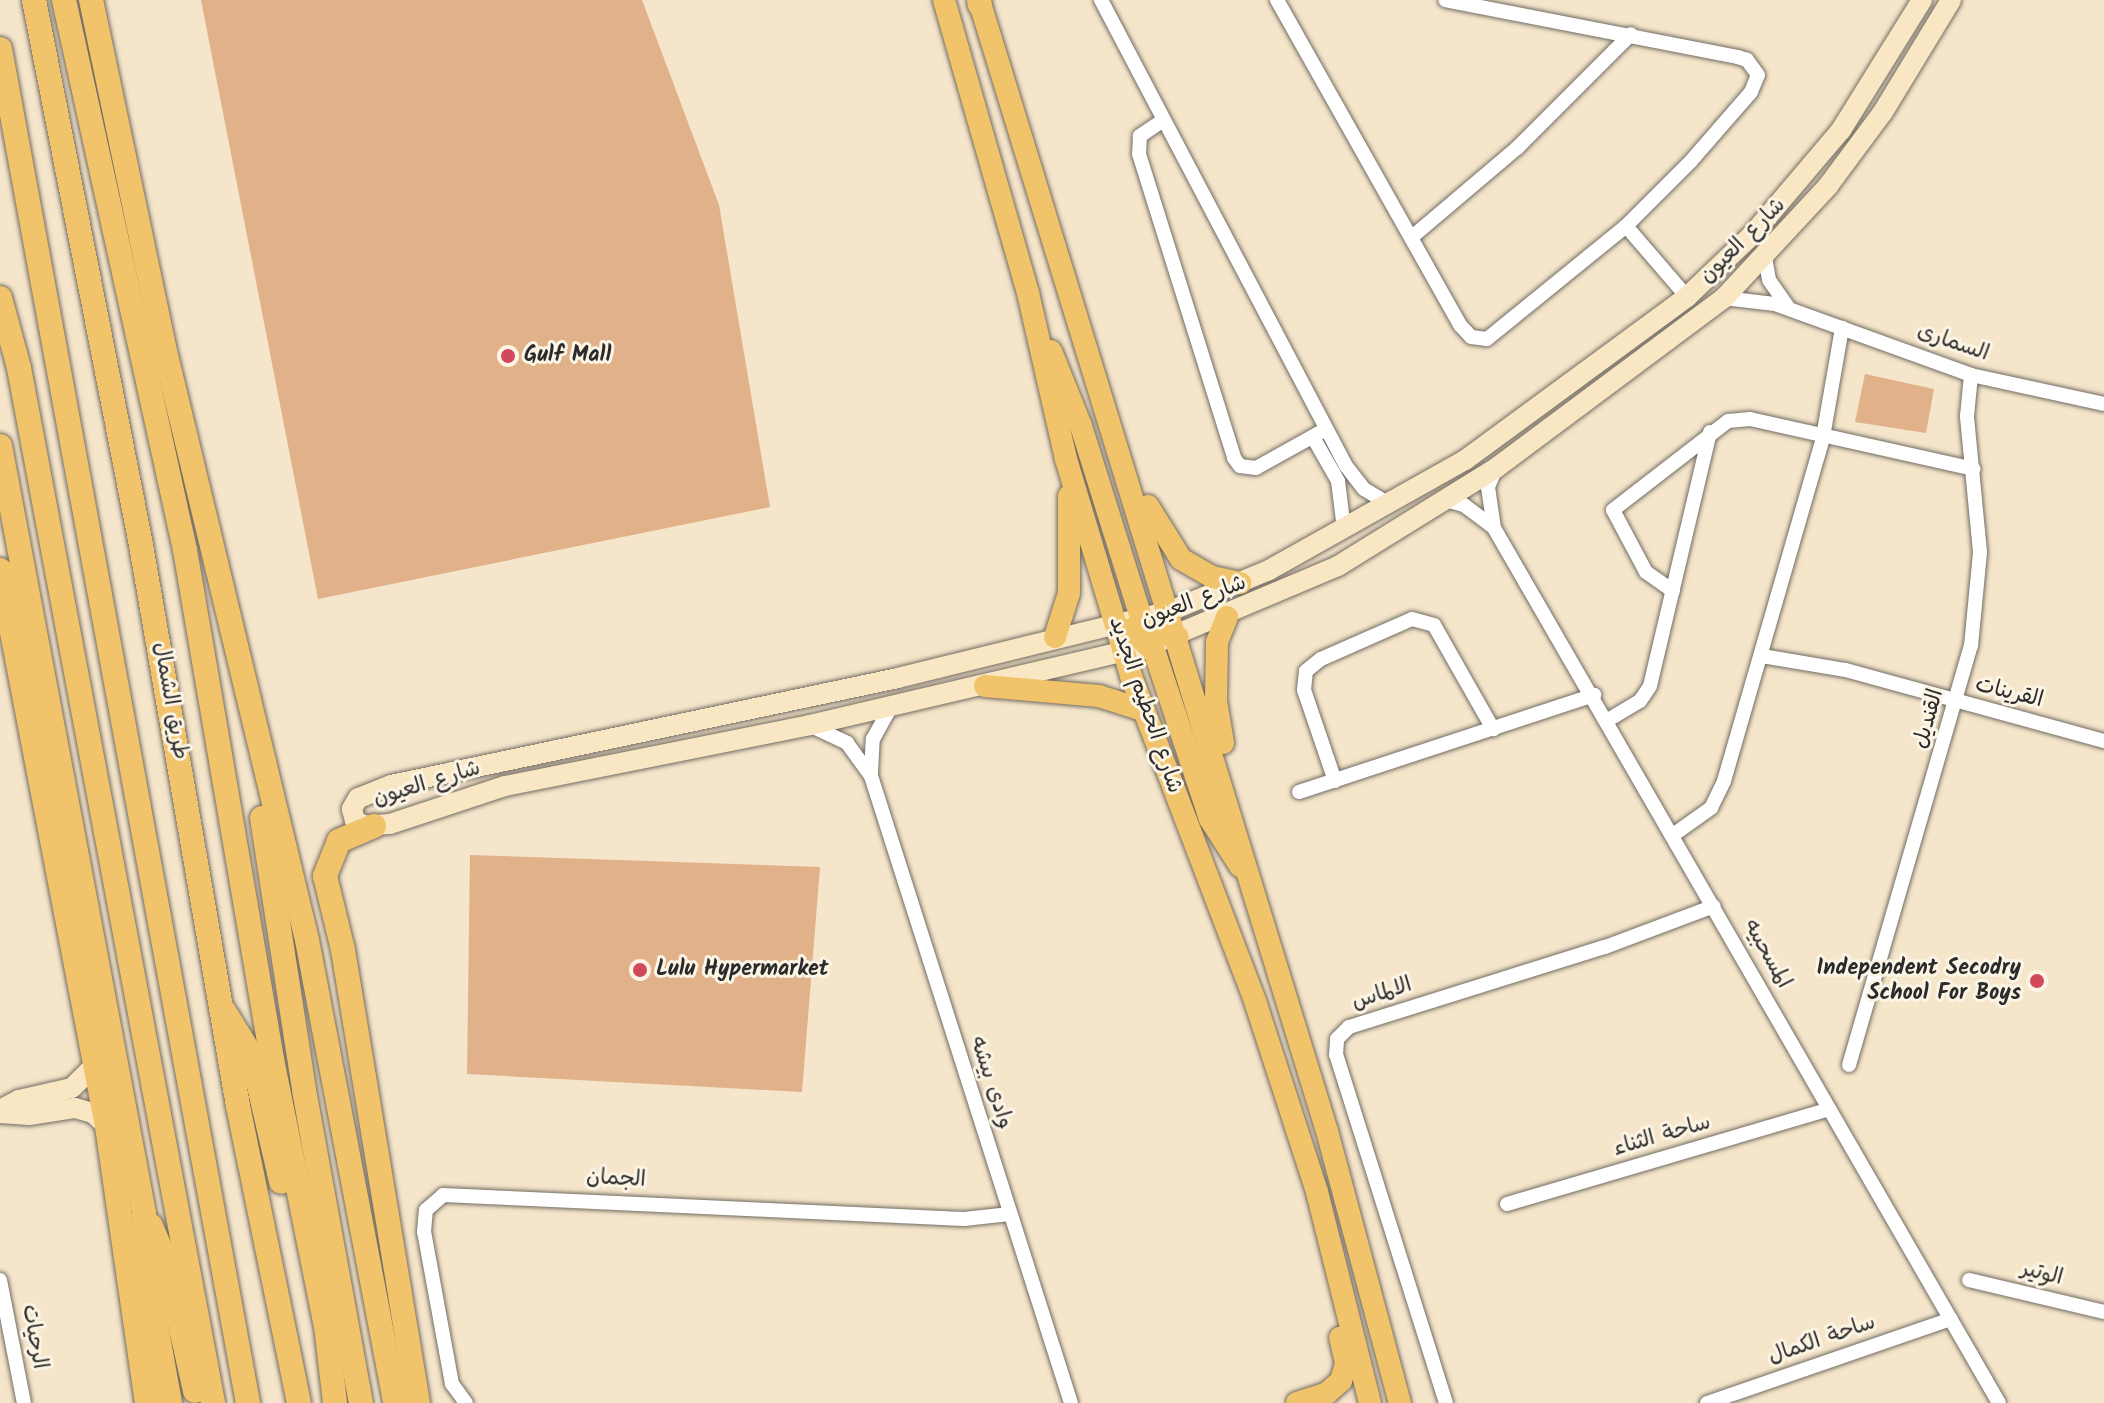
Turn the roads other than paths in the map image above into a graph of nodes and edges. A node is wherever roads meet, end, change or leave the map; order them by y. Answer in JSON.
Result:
{"nodes":[{"id":1,"x":34,"y":0,"type":"edge"},
{"id":2,"x":64,"y":0,"type":"edge"},
{"id":3,"x":91,"y":0,"type":"edge"},
{"id":4,"x":944,"y":0,"type":"edge"},
{"id":5,"x":1101,"y":0,"type":"edge"},
{"id":6,"x":1277,"y":0,"type":"edge"},
{"id":7,"x":1445,"y":0,"type":"edge"},
{"id":8,"x":1922,"y":0,"type":"edge"},
{"id":9,"x":1951,"y":0,"type":"edge"},
{"id":10,"x":979,"y":2,"type":"edge"},
{"id":11,"x":1631,"y":34,"type":"junction"},
{"id":12,"x":0,"y":49,"type":"edge"},
{"id":13,"x":1162,"y":121,"type":"junction"},
{"id":14,"x":1626,"y":226,"type":"junction"},
{"id":15,"x":1412,"y":237,"type":"junction"},
{"id":16,"x":1765,"y":257,"type":"junction"},
{"id":17,"x":1028,"y":293,"type":"junction"},
{"id":18,"x":1687,"y":297,"type":"junction"},
{"id":19,"x":0,"y":298,"type":"edge"},
{"id":20,"x":1724,"y":298,"type":"junction"},
{"id":21,"x":1792,"y":310,"type":"junction"},
{"id":22,"x":1842,"y":328,"type":"junction"},
{"id":23,"x":1971,"y":375,"type":"junction"},
{"id":24,"x":2104,"y":404,"type":"edge"},
{"id":25,"x":1326,"y":429,"type":"junction"},
{"id":26,"x":1710,"y":432,"type":"junction"},
{"id":27,"x":1313,"y":437,"type":"junction"},
{"id":28,"x":1823,"y":437,"type":"junction"},
{"id":29,"x":0,"y":446,"type":"edge"},
{"id":30,"x":1066,"y":459,"type":"junction"},
{"id":31,"x":1122,"y":461,"type":"junction"},
{"id":32,"x":1496,"y":468,"type":"junction"},
{"id":33,"x":1973,"y":469,"type":"junction"},
{"id":34,"x":1340,"y":470,"type":"junction"},
{"id":35,"x":1446,"y":500,"type":"junction"},
{"id":36,"x":1389,"y":504,"type":"junction"},
{"id":37,"x":1494,"y":528,"type":"junction"},
{"id":38,"x":1344,"y":529,"type":"junction"},
{"id":39,"x":0,"y":570,"type":"edge"},
{"id":40,"x":1240,"y":583,"type":"junction"},
{"id":41,"x":1673,"y":591,"type":"junction"},
{"id":42,"x":1170,"y":611,"type":"junction"},
{"id":43,"x":1141,"y":617,"type":"junction"},
{"id":44,"x":1227,"y":617,"type":"junction"},
{"id":45,"x":1116,"y":622,"type":"junction"},
{"id":46,"x":1055,"y":637,"type":"junction"},
{"id":47,"x":1178,"y":637,"type":"junction"},
{"id":48,"x":1151,"y":645,"type":"junction"},
{"id":49,"x":238,"y":650,"type":"junction"},
{"id":50,"x":1124,"y":652,"type":"junction"},
{"id":51,"x":1762,"y":656,"type":"junction"},
{"id":52,"x":985,"y":686,"type":"junction"},
{"id":53,"x":1594,"y":695,"type":"junction"},
{"id":54,"x":1957,"y":703,"type":"junction"},
{"id":55,"x":890,"y":708,"type":"junction"},
{"id":56,"x":1142,"y":710,"type":"junction"},
{"id":57,"x":1608,"y":720,"type":"junction"},
{"id":58,"x":810,"y":725,"type":"junction"},
{"id":59,"x":1493,"y":729,"type":"junction"},
{"id":60,"x":2104,"y":741,"type":"edge"},
{"id":61,"x":871,"y":776,"type":"junction"},
{"id":62,"x":1335,"y":781,"type":"junction"},
{"id":63,"x":1224,"y":792,"type":"junction"},
{"id":64,"x":1299,"y":792,"type":"dead end"},
{"id":65,"x":374,"y":826,"type":"junction"},
{"id":66,"x":1673,"y":835,"type":"junction"},
{"id":67,"x":1249,"y":876,"type":"junction"},
{"id":68,"x":1714,"y":906,"type":"junction"},
{"id":69,"x":252,"y":942,"type":"junction"},
{"id":70,"x":223,"y":1010,"type":"junction"},
{"id":71,"x":95,"y":1065,"type":"junction"},
{"id":72,"x":1849,"y":1065,"type":"dead end"},
{"id":73,"x":304,"y":1090,"type":"junction"},
{"id":74,"x":1829,"y":1109,"type":"junction"},
{"id":75,"x":0,"y":1112,"type":"edge"},
{"id":76,"x":107,"y":1126,"type":"junction"},
{"id":77,"x":1317,"y":1192,"type":"junction"},
{"id":78,"x":1507,"y":1204,"type":"dead end"},
{"id":79,"x":144,"y":1213,"type":"junction"},
{"id":80,"x":1010,"y":1214,"type":"junction"},
{"id":81,"x":0,"y":1280,"type":"edge"},
{"id":82,"x":1969,"y":1280,"type":"dead end"},
{"id":83,"x":2104,"y":1312,"type":"edge"},
{"id":84,"x":1951,"y":1319,"type":"junction"},
{"id":85,"x":331,"y":1378,"type":"junction"},
{"id":86,"x":24,"y":1403,"type":"edge"},
{"id":87,"x":147,"y":1403,"type":"edge"},
{"id":88,"x":170,"y":1403,"type":"edge"},
{"id":89,"x":198,"y":1403,"type":"edge"},
{"id":90,"x":213,"y":1403,"type":"edge"},
{"id":91,"x":248,"y":1403,"type":"edge"},
{"id":92,"x":299,"y":1403,"type":"edge"},
{"id":93,"x":335,"y":1403,"type":"edge"},
{"id":94,"x":361,"y":1403,"type":"edge"},
{"id":95,"x":395,"y":1403,"type":"edge"},
{"id":96,"x":418,"y":1403,"type":"edge"},
{"id":97,"x":466,"y":1403,"type":"edge"},
{"id":98,"x":1071,"y":1403,"type":"edge"},
{"id":99,"x":1297,"y":1403,"type":"edge"},
{"id":100,"x":1370,"y":1403,"type":"edge"},
{"id":101,"x":1400,"y":1403,"type":"edge"},
{"id":102,"x":1446,"y":1403,"type":"edge"},
{"id":103,"x":1707,"y":1403,"type":"edge"},
{"id":104,"x":1999,"y":1403,"type":"edge"}],
"edges":[{"from":1,"to":70,"type":"highway","name":"طريق الشمال"},
{"from":2,"to":69,"type":"highway"},
{"from":3,"to":49,"type":"highway"},
{"from":4,"to":17,"type":"main road","name":"شارع الحطيم الجديد"},
{"from":5,"to":13,"type":"street"},
{"from":6,"to":15,"type":"street"},
{"from":7,"to":11,"type":"street"},
{"from":8,"to":18,"type":"street","name":"شارع العيون"},
{"from":9,"to":16,"type":"street","name":"شارع العيون"},
{"from":10,"to":31,"type":"main road"},
{"from":11,"to":14,"type":"street"},
{"from":11,"to":15,"type":"street"},
{"from":12,"to":91,"type":"highway"},
{"from":13,"to":25,"type":"street"},
{"from":13,"to":27,"type":"street"},
{"from":14,"to":15,"type":"street"},
{"from":14,"to":18,"type":"street"},
{"from":16,"to":20,"type":"street","name":"شارع العيون"},
{"from":16,"to":21,"type":"street"},
{"from":17,"to":30,"type":"main road","name":"شارع الحطيم الجديد"},
{"from":17,"to":43,"type":"main road"},
{"from":18,"to":36,"type":"street","name":"شارع العيون"},
{"from":19,"to":90,"type":"highway"},
{"from":20,"to":21,"type":"street","name":"السمارى"},
{"from":20,"to":32,"type":"street","name":"شارع العيون"},
{"from":21,"to":22,"type":"street","name":"السمارى"},
{"from":22,"to":23,"type":"street","name":"السمارى"},
{"from":22,"to":28,"type":"street"},
{"from":23,"to":24,"type":"street","name":"السمارى"},
{"from":23,"to":33,"type":"street","name":"القنديل"},
{"from":25,"to":27,"type":"street"},
{"from":25,"to":34,"type":"street"},
{"from":26,"to":28,"type":"street"},
{"from":26,"to":41,"type":"street"},
{"from":26,"to":41,"type":"street"},
{"from":27,"to":34,"type":"street"},
{"from":28,"to":33,"type":"street"},
{"from":28,"to":51,"type":"street"},
{"from":29,"to":79,"type":"highway"},
{"from":30,"to":45,"type":"main road","name":"شارع الحطيم الجديد"},
{"from":30,"to":46,"type":"main road"},
{"from":31,"to":40,"type":"main road"},
{"from":31,"to":42,"type":"main road"},
{"from":32,"to":35,"type":"street","name":"شارع العيون"},
{"from":32,"to":37,"type":"street","name":"المسحبيه"},
{"from":33,"to":54,"type":"street","name":"القنديل"},
{"from":34,"to":36,"type":"street"},
{"from":34,"to":38,"type":"street"},
{"from":35,"to":37,"type":"street","name":"المسحبيه"},
{"from":35,"to":44,"type":"street","name":"شارع العيون"},
{"from":36,"to":38,"type":"street","name":"شارع العيون"},
{"from":37,"to":53,"type":"street","name":"المسحبيه"},
{"from":38,"to":40,"type":"street","name":"شارع العيون"},
{"from":39,"to":71,"type":"highway"},
{"from":40,"to":42,"type":"street","name":"شارع العيون"},
{"from":41,"to":57,"type":"street"},
{"from":42,"to":43,"type":"street","name":"شارع العيون"},
{"from":42,"to":47,"type":"main road"},
{"from":43,"to":45,"type":"street","name":"شارع العيون"},
{"from":43,"to":47,"type":"main road"},
{"from":44,"to":47,"type":"street","name":"شارع العيون"},
{"from":44,"to":63,"type":"main road"},
{"from":45,"to":46,"type":"street","name":"شارع العيون"},
{"from":45,"to":48,"type":"main road"},
{"from":45,"to":50,"type":"main road","name":"شارع الحطيم الجديد"},
{"from":46,"to":65,"type":"street","name":"شارع العيون"},
{"from":47,"to":48,"type":"street","name":"شارع العيون"},
{"from":47,"to":63,"type":"main road"},
{"from":48,"to":50,"type":"street","name":"شارع العيون"},
{"from":48,"to":67,"type":"main road"},
{"from":49,"to":73,"type":"highway"},
{"from":49,"to":95,"type":"highway"},
{"from":50,"to":52,"type":"street","name":"شارع العيون"},
{"from":50,"to":56,"type":"main road","name":"شارع الحطيم الجديد"},
{"from":51,"to":54,"type":"street","name":"القرينات"},
{"from":51,"to":66,"type":"street"},
{"from":52,"to":55,"type":"street","name":"شارع العيون"},
{"from":52,"to":56,"type":"main road"},
{"from":53,"to":57,"type":"street","name":"المسحبيه"},
{"from":53,"to":59,"type":"street"},
{"from":54,"to":60,"type":"street","name":"القرينات"},
{"from":54,"to":72,"type":"street","name":"القنديل"},
{"from":55,"to":58,"type":"street","name":"شارع العيون"},
{"from":55,"to":61,"type":"street","name":"وادى بيشه"},
{"from":56,"to":77,"type":"main road","name":"شارع الحطيم الجديد"},
{"from":57,"to":66,"type":"street","name":"المسحبيه"},
{"from":58,"to":61,"type":"street","name":"وادى بيشه"},
{"from":58,"to":65,"type":"street","name":"شارع العيون"},
{"from":59,"to":62,"type":"street"},
{"from":59,"to":62,"type":"street"},
{"from":61,"to":80,"type":"street","name":"وادى بيشه"},
{"from":62,"to":64,"type":"street"},
{"from":63,"to":67,"type":"main road"},
{"from":65,"to":96,"type":"highway"},
{"from":66,"to":68,"type":"street","name":"المسحبيه"},
{"from":67,"to":101,"type":"main road"},
{"from":68,"to":74,"type":"street","name":"المسحبيه"},
{"from":68,"to":102,"type":"street","name":"الالماس"},
{"from":69,"to":73,"type":"highway"},
{"from":69,"to":85,"type":"highway"},
{"from":70,"to":85,"type":"highway"},
{"from":70,"to":92,"type":"highway","name":"طريق الشمال"},
{"from":71,"to":75,"type":"street"},
{"from":71,"to":76,"type":"highway"},
{"from":73,"to":94,"type":"highway"},
{"from":74,"to":78,"type":"street","name":"ساحة الثناء"},
{"from":74,"to":84,"type":"street","name":"المسحبيه"},
{"from":75,"to":76,"type":"street"},
{"from":76,"to":87,"type":"highway"},
{"from":77,"to":99,"type":"main road"},
{"from":77,"to":100,"type":"main road","name":"شارع الحطيم الجديد"},
{"from":79,"to":88,"type":"highway"},
{"from":79,"to":89,"type":"highway"},
{"from":80,"to":97,"type":"street","name":"الجمان"},
{"from":80,"to":98,"type":"street","name":"وادى بيشه"},
{"from":81,"to":86,"type":"street","name":"الرحيات"},
{"from":82,"to":83,"type":"street","name":"الوتير"},
{"from":84,"to":103,"type":"street","name":"ساحة الكمال"},
{"from":84,"to":104,"type":"street","name":"المسحبيه"},
{"from":85,"to":93,"type":"highway"}]}
